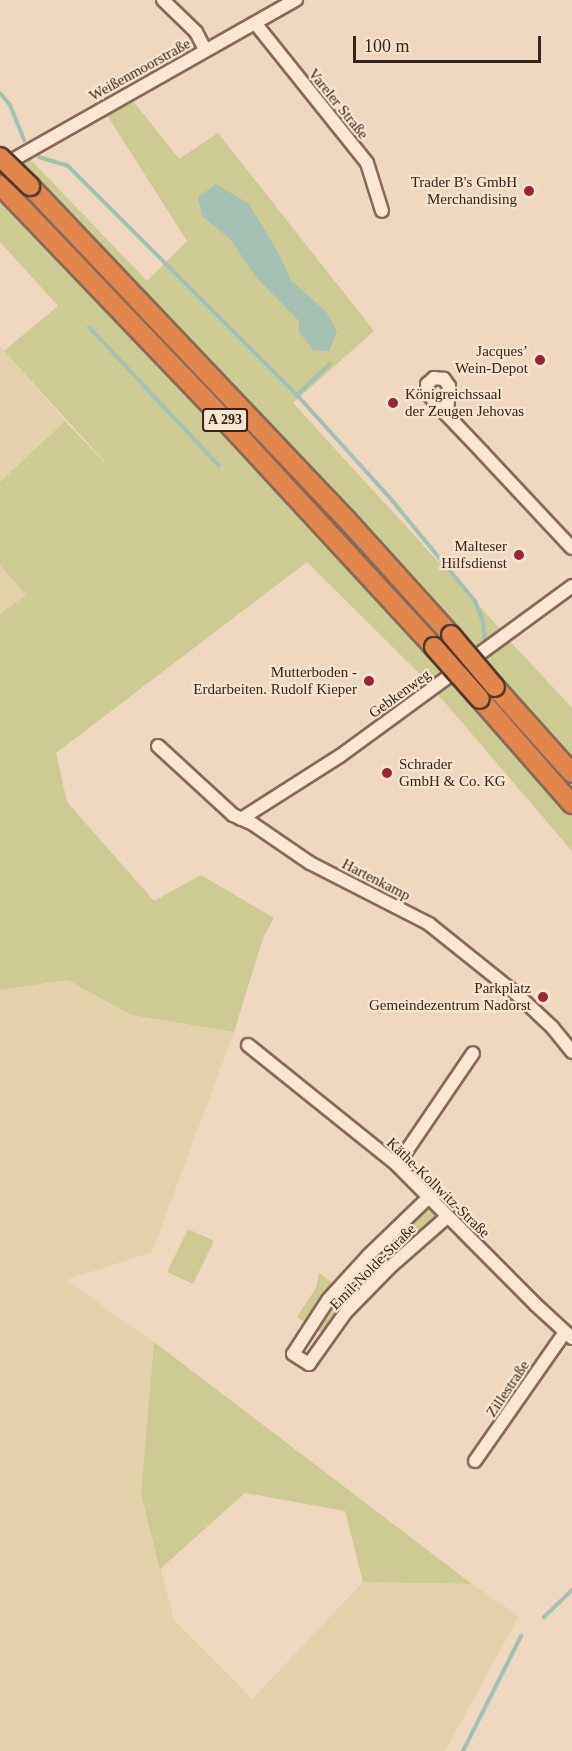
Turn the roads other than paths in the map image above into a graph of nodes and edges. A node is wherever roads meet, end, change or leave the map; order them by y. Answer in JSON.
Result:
{"nodes":[{"id":1,"x":163,"y":0,"type":"edge"},
{"id":2,"x":296,"y":0,"type":"edge"},
{"id":3,"x":255,"y":23,"type":"junction"},
{"id":4,"x":205,"y":50,"type":"junction"},
{"id":5,"x":0,"y":157,"type":"edge"},
{"id":6,"x":0,"y":168,"type":"edge"},
{"id":7,"x":6,"y":191,"type":"edge"},
{"id":8,"x":382,"y":211,"type":"dead end"},
{"id":9,"x":447,"y":415,"type":"dead end"},
{"id":10,"x":572,"y":548,"type":"edge"},
{"id":11,"x":572,"y":586,"type":"edge"},
{"id":12,"x":158,"y":746,"type":"dead end"},
{"id":13,"x":572,"y":773,"type":"edge"},
{"id":14,"x":572,"y":804,"type":"edge"},
{"id":15,"x":241,"y":819,"type":"junction"},
{"id":16,"x":248,"y":1045,"type":"dead end"},
{"id":17,"x":572,"y":1052,"type":"edge"},
{"id":18,"x":473,"y":1053,"type":"dead end"},
{"id":19,"x":397,"y":1165,"type":"junction"},
{"id":20,"x":429,"y":1197,"type":"junction"},
{"id":21,"x":447,"y":1217,"type":"junction"},
{"id":22,"x":568,"y":1335,"type":"edge"},
{"id":23,"x":475,"y":1461,"type":"dead end"}],
"edges":[{"from":1,"to":4,"type":"street"},
{"from":2,"to":3,"type":"street","name":"Weißenmoorstraße"},
{"from":3,"to":4,"type":"street","name":"Weißenmoorstraße"},
{"from":3,"to":8,"type":"street","name":"Vareler Straße"},
{"from":4,"to":6,"type":"street","name":"Weißenmoorstraße"},
{"from":5,"to":13,"type":"highway","number":"A 293","bridge":true},
{"from":7,"to":14,"type":"highway","number":"A 293","bridge":true},
{"from":9,"to":10,"type":"street"},
{"from":11,"to":15,"type":"street","name":"Gebkenweg"},
{"from":12,"to":15,"type":"street","name":"Hartenkamp"},
{"from":15,"to":17,"type":"street","name":"Hartenkamp"},
{"from":16,"to":19,"type":"street","name":"Käthe-Kollwitz-Straße"},
{"from":18,"to":19,"type":"street"},
{"from":19,"to":20,"type":"street","name":"Käthe-Kollwitz-Straße"},
{"from":20,"to":21,"type":"street","name":"Käthe-Kollwitz-Straße"},
{"from":20,"to":21,"type":"street","name":"Emil-Nolde-Straße"},
{"from":21,"to":22,"type":"street","name":"Käthe-Kollwitz-Straße"},
{"from":22,"to":23,"type":"street","name":"Zillestraße"}]}
